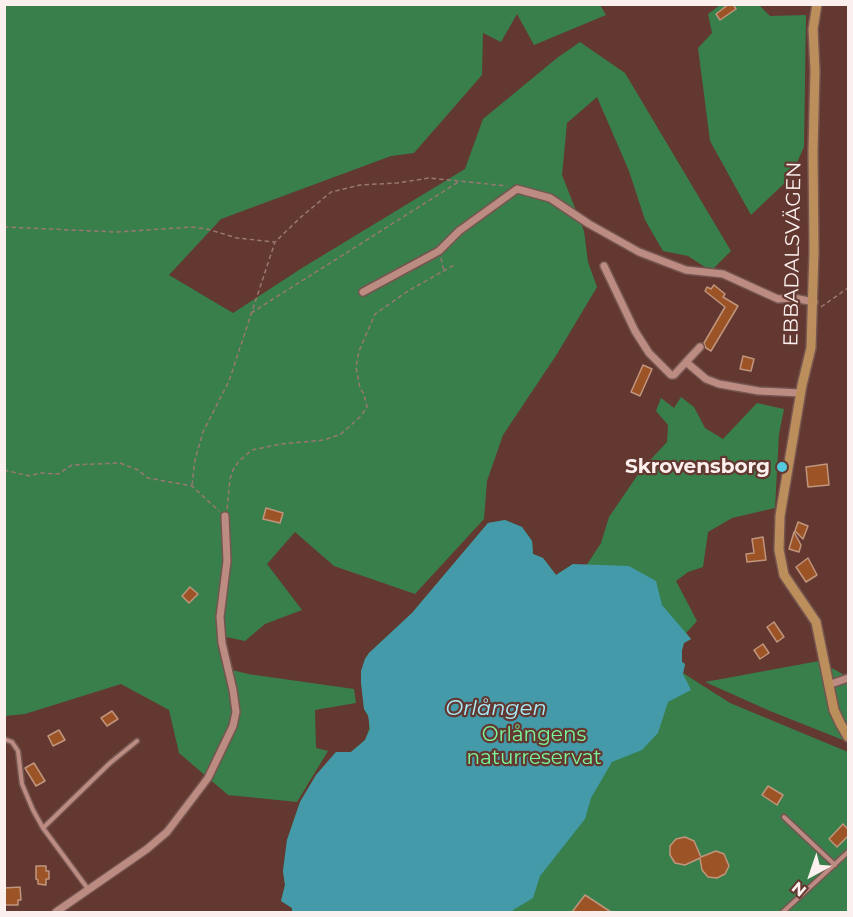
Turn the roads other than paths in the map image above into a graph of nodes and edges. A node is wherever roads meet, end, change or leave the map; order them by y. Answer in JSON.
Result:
{"nodes":[{"id":1,"x":817,"y":4,"type":"edge"},
{"id":2,"x":604,"y":266,"type":"dead end"},
{"id":3,"x":363,"y":292,"type":"dead end"},
{"id":4,"x":814,"y":302,"type":"junction"},
{"id":5,"x":700,"y":347,"type":"dead end"},
{"id":6,"x":686,"y":362,"type":"junction"},
{"id":7,"x":801,"y":393,"type":"junction"},
{"id":8,"x":225,"y":516,"type":"road end"},
{"id":9,"x":849,"y":678,"type":"edge"},
{"id":10,"x":828,"y":686,"type":"junction"},
{"id":11,"x":849,"y":737,"type":"edge"},
{"id":12,"x":4,"y":739,"type":"edge"},
{"id":13,"x":137,"y":741,"type":"dead end"},
{"id":14,"x":784,"y":817,"type":"dead end"},
{"id":15,"x":44,"y":828,"type":"junction"},
{"id":16,"x":849,"y":852,"type":"edge"},
{"id":17,"x":835,"y":865,"type":"junction"},
{"id":18,"x":89,"y":890,"type":"junction"},
{"id":19,"x":56,"y":912,"type":"edge"},
{"id":20,"x":783,"y":912,"type":"edge"}],
"edges":[{"from":1,"to":4,"type":"street","name":"EBBADALSVÄGEN"},
{"from":2,"to":6,"type":"street"},
{"from":3,"to":4,"type":"street"},
{"from":4,"to":7,"type":"street","name":"EBBADALSVÄGEN"},
{"from":5,"to":6,"type":"street"},
{"from":6,"to":7,"type":"street"},
{"from":7,"to":10,"type":"street","name":"EBBADALSVÄGEN"},
{"from":8,"to":18,"type":"street"},
{"from":9,"to":10,"type":"street"},
{"from":10,"to":11,"type":"street","name":"EBBADALSVÄGEN"},
{"from":12,"to":15,"type":"lane"},
{"from":13,"to":15,"type":"lane"},
{"from":14,"to":17,"type":"lane"},
{"from":15,"to":18,"type":"lane"},
{"from":16,"to":17,"type":"lane"},
{"from":17,"to":20,"type":"lane"},
{"from":18,"to":19,"type":"street"}]}
